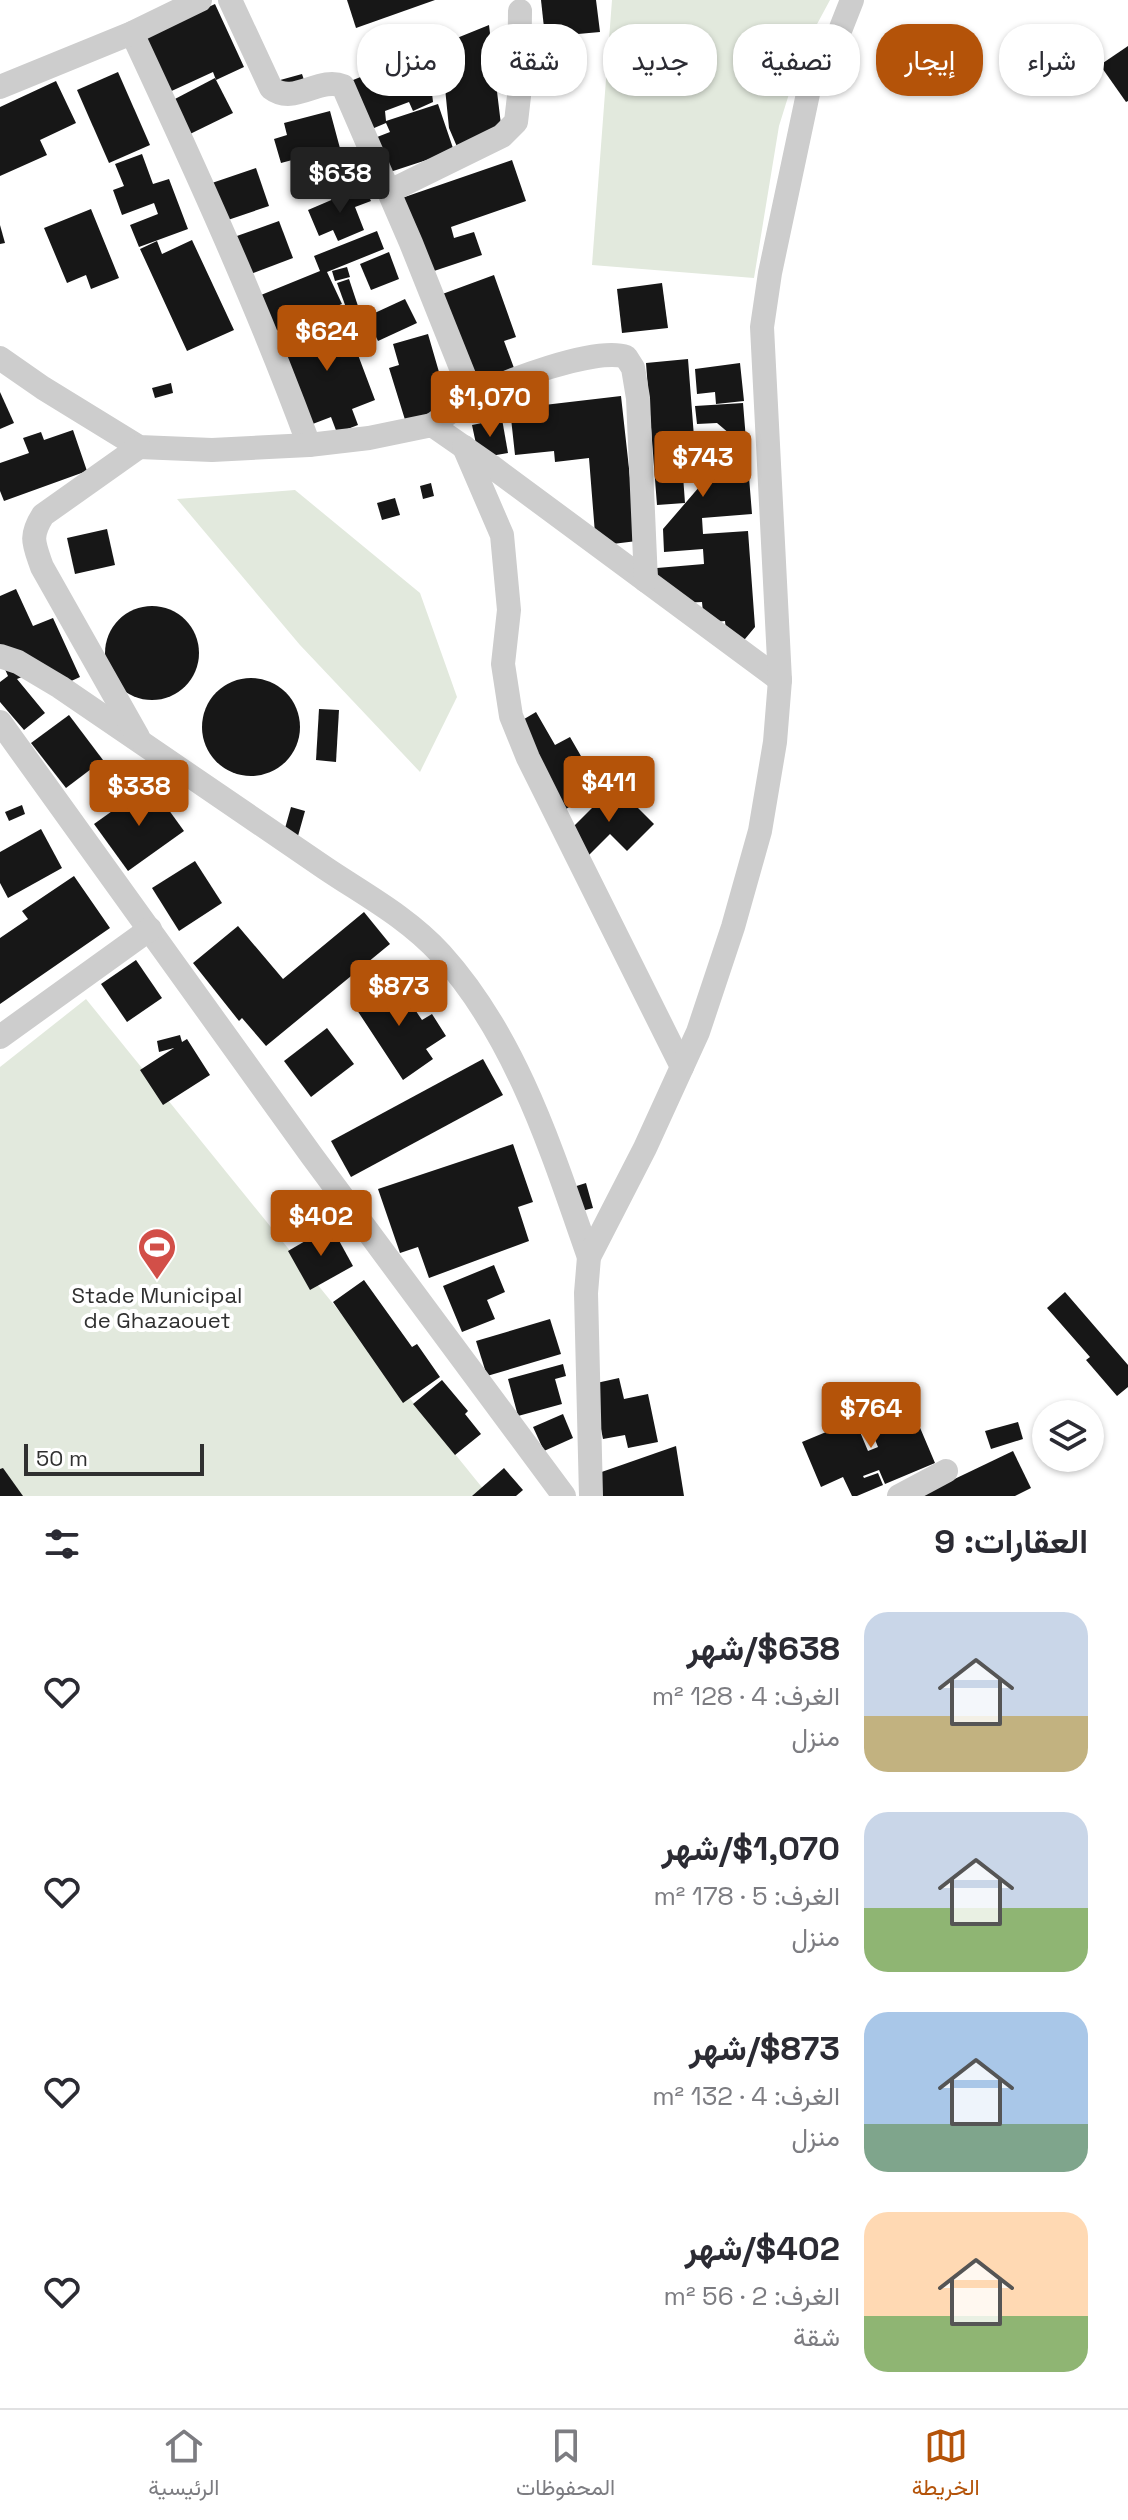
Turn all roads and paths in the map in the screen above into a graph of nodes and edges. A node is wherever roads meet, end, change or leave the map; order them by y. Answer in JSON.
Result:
{"nodes":[{"id":1,"x":200,"y":0,"type":"edge"},
{"id":2,"x":230,"y":0,"type":"edge"},
{"id":3,"x":852,"y":0,"type":"edge"},
{"id":4,"x":520,"y":11,"type":"dead end"},
{"id":5,"x":132,"y":33,"type":"junction"},
{"id":6,"x":0,"y":87,"type":"edge"},
{"id":7,"x":390,"y":191,"type":"junction"},
{"id":8,"x":0,"y":358,"type":"edge"},
{"id":9,"x":473,"y":398,"type":"junction"},
{"id":10,"x":432,"y":425,"type":"junction"},
{"id":11,"x":309,"y":445,"type":"junction"},
{"id":12,"x":139,"y":447,"type":"junction"},
{"id":13,"x":464,"y":447,"type":"junction"},
{"id":14,"x":646,"y":581,"type":"junction"},
{"id":15,"x":0,"y":656,"type":"edge"},
{"id":16,"x":780,"y":680,"type":"junction"},
{"id":17,"x":0,"y":722,"type":"edge"},
{"id":18,"x":142,"y":743,"type":"junction"},
{"id":19,"x":150,"y":929,"type":"junction"},
{"id":20,"x":0,"y":1037,"type":"edge"},
{"id":21,"x":682,"y":1067,"type":"junction"},
{"id":22,"x":589,"y":1257,"type":"junction"},
{"id":23,"x":946,"y":1471,"type":"dead end"},
{"id":24,"x":564,"y":1496,"type":"edge"},
{"id":25,"x":591,"y":1496,"type":"edge"},
{"id":26,"x":899,"y":1496,"type":"edge"}],
"edges":[{"from":1,"to":5,"type":"street"},
{"from":2,"to":7,"type":"street"},
{"from":3,"to":16,"type":"street"},
{"from":4,"to":7,"type":"street"},
{"from":5,"to":6,"type":"street"},
{"from":5,"to":11,"type":"street"},
{"from":7,"to":9,"type":"street"},
{"from":8,"to":12,"type":"street"},
{"from":9,"to":10,"type":"street"},
{"from":9,"to":14,"type":"street"},
{"from":10,"to":11,"type":"street"},
{"from":10,"to":13,"type":"street"},
{"from":11,"to":12,"type":"street"},
{"from":12,"to":18,"type":"street"},
{"from":13,"to":14,"type":"street"},
{"from":13,"to":21,"type":"street"},
{"from":14,"to":16,"type":"street"},
{"from":15,"to":18,"type":"street"},
{"from":16,"to":21,"type":"street"},
{"from":17,"to":19,"type":"street"},
{"from":18,"to":22,"type":"street"},
{"from":19,"to":20,"type":"street"},
{"from":19,"to":24,"type":"street"},
{"from":21,"to":22,"type":"street"},
{"from":22,"to":25,"type":"street"},
{"from":23,"to":26,"type":"street"}]}
